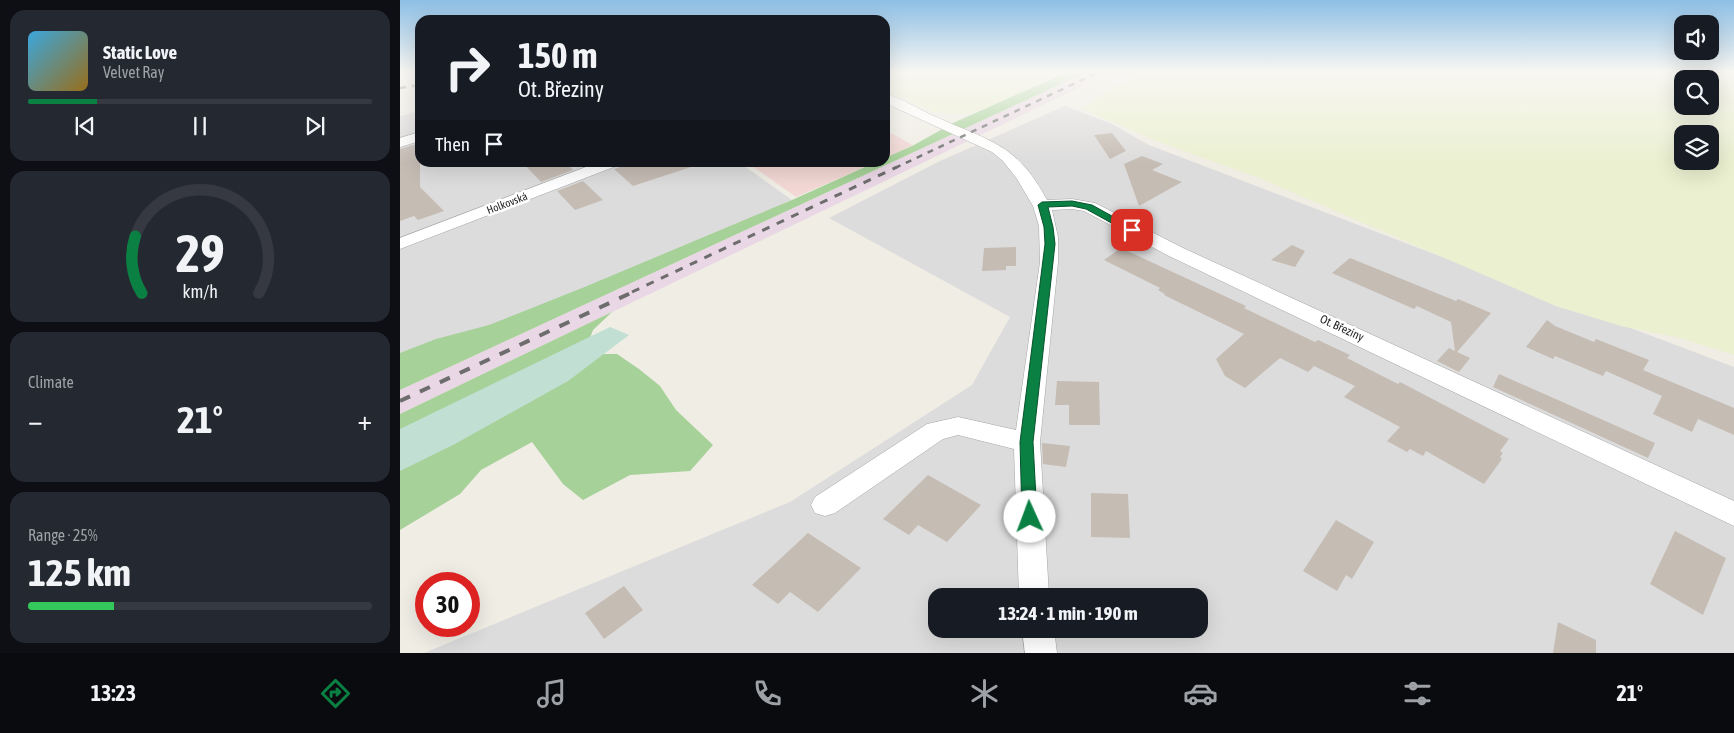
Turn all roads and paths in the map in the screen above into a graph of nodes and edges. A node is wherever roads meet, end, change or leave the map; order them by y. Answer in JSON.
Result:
{"nodes":[{"id":1,"x":893,"y":101,"type":"edge"},
{"id":2,"x":415,"y":138,"type":"edge"},
{"id":3,"x":400,"y":143,"type":"edge"},
{"id":4,"x":601,"y":167,"type":"edge"},
{"id":5,"x":1042,"y":205,"type":"junction"},
{"id":6,"x":400,"y":244,"type":"edge"},
{"id":7,"x":1027,"y":442,"type":"junction"},
{"id":8,"x":825,"y":505,"type":"dead end"},
{"id":9,"x":1734,"y":514,"type":"edge"},
{"id":10,"x":1034,"y":588,"type":"edge"},
{"id":11,"x":1039,"y":638,"type":"edge"},
{"id":12,"x":1041,"y":653,"type":"edge"}],
"edges":[{"from":1,"to":5,"type":"street"},
{"from":2,"to":3,"type":"street"},
{"from":4,"to":6,"type":"street","name":"Holkovská"},
{"from":5,"to":7,"type":"street"},
{"from":5,"to":9,"type":"street","name":"Ot. Březiny"},
{"from":7,"to":8,"type":"street"},
{"from":7,"to":10,"type":"street"},
{"from":11,"to":12,"type":"street"}]}
